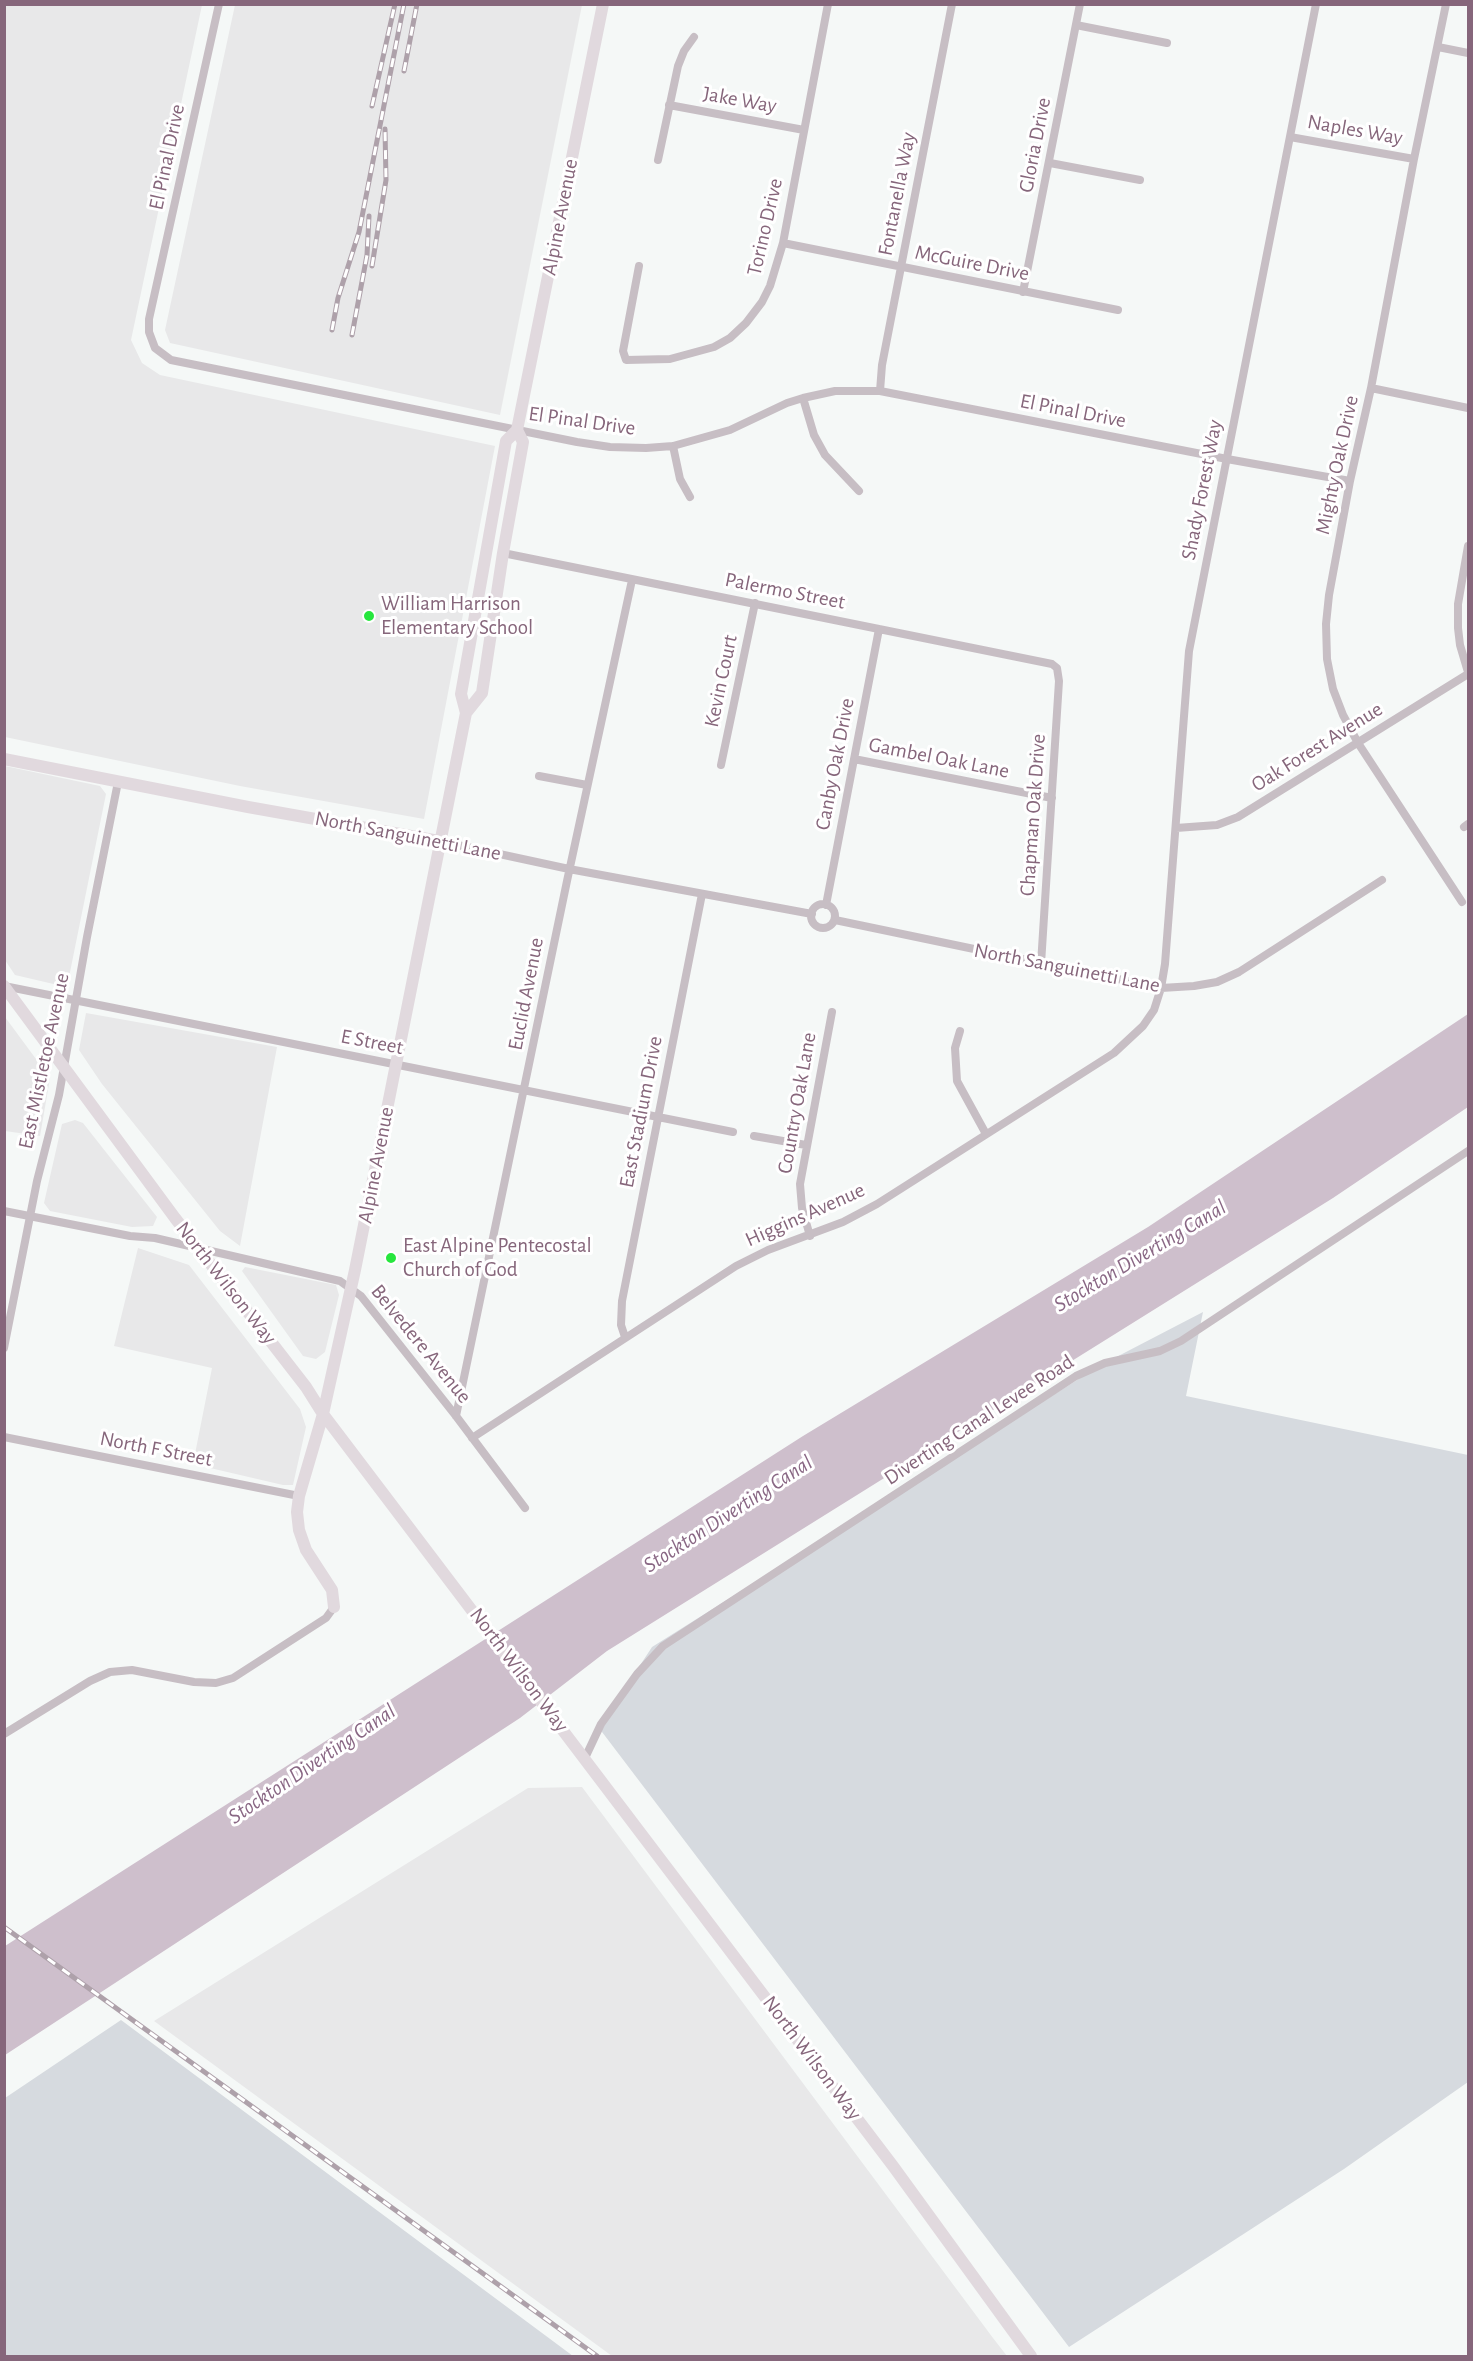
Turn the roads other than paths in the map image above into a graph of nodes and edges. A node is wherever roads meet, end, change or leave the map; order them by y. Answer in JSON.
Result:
{"nodes":[{"id":1,"x":219,"y":4,"type":"edge"},
{"id":2,"x":603,"y":4,"type":"edge"},
{"id":3,"x":828,"y":4,"type":"edge"},
{"id":4,"x":952,"y":4,"type":"edge"},
{"id":5,"x":1080,"y":4,"type":"edge"},
{"id":6,"x":1316,"y":4,"type":"edge"},
{"id":7,"x":1446,"y":4,"type":"edge"},
{"id":8,"x":1076,"y":25,"type":"junction"},
{"id":9,"x":694,"y":37,"type":"dead end"},
{"id":10,"x":1167,"y":43,"type":"dead end"},
{"id":11,"x":1438,"y":47,"type":"junction"},
{"id":12,"x":1468,"y":53,"type":"edge"},
{"id":13,"x":669,"y":105,"type":"junction"},
{"id":14,"x":804,"y":130,"type":"junction"},
{"id":15,"x":1290,"y":137,"type":"junction"},
{"id":16,"x":1414,"y":159,"type":"junction"},
{"id":17,"x":658,"y":160,"type":"dead end"},
{"id":18,"x":1050,"y":163,"type":"junction"},
{"id":19,"x":1140,"y":180,"type":"dead end"},
{"id":20,"x":783,"y":243,"type":"junction"},
{"id":21,"x":639,"y":266,"type":"dead end"},
{"id":22,"x":901,"y":267,"type":"junction"},
{"id":23,"x":1023,"y":292,"type":"junction"},
{"id":24,"x":1119,"y":310,"type":"dead end"},
{"id":25,"x":1371,"y":388,"type":"junction"},
{"id":26,"x":880,"y":391,"type":"junction"},
{"id":27,"x":803,"y":398,"type":"junction"},
{"id":28,"x":1468,"y":408,"type":"edge"},
{"id":29,"x":517,"y":430,"type":"junction"},
{"id":30,"x":673,"y":446,"type":"junction"},
{"id":31,"x":1227,"y":459,"type":"junction"},
{"id":32,"x":1350,"y":482,"type":"junction"},
{"id":33,"x":859,"y":491,"type":"dead end"},
{"id":34,"x":690,"y":497,"type":"dead end"},
{"id":35,"x":1468,"y":546,"type":"edge"},
{"id":36,"x":503,"y":553,"type":"junction"},
{"id":37,"x":632,"y":580,"type":"junction"},
{"id":38,"x":755,"y":603,"type":"junction"},
{"id":39,"x":879,"y":629,"type":"junction"},
{"id":40,"x":1057,"y":668,"type":"joint"},
{"id":41,"x":1468,"y":673,"type":"edge"},
{"id":42,"x":466,"y":713,"type":"junction"},
{"id":43,"x":1358,"y":742,"type":"junction"},
{"id":44,"x":4,"y":759,"type":"edge"},
{"id":45,"x":854,"y":759,"type":"junction"},
{"id":46,"x":722,"y":765,"type":"dead end"},
{"id":47,"x":539,"y":776,"type":"dead end"},
{"id":48,"x":118,"y":782,"type":"junction"},
{"id":49,"x":587,"y":785,"type":"junction"},
{"id":50,"x":1052,"y":798,"type":"junction"},
{"id":51,"x":1176,"y":828,"type":"junction"},
{"id":52,"x":439,"y":840,"type":"junction"},
{"id":53,"x":569,"y":868,"type":"junction"},
{"id":54,"x":1382,"y":880,"type":"dead end"},
{"id":55,"x":702,"y":894,"type":"junction"},
{"id":56,"x":1462,"y":902,"type":"dead end"},
{"id":57,"x":826,"y":905,"type":"junction"},
{"id":58,"x":812,"y":915,"type":"junction"},
{"id":59,"x":834,"y":920,"type":"junction"},
{"id":60,"x":1041,"y":964,"type":"junction"},
{"id":61,"x":5,"y":986,"type":"edge"},
{"id":62,"x":1161,"y":988,"type":"junction"},
{"id":63,"x":76,"y":1000,"type":"junction"},
{"id":64,"x":832,"y":1012,"type":"dead end"},
{"id":65,"x":960,"y":1031,"type":"dead end"},
{"id":66,"x":64,"y":1066,"type":"junction"},
{"id":67,"x":396,"y":1066,"type":"junction"},
{"id":68,"x":525,"y":1090,"type":"junction"},
{"id":69,"x":658,"y":1117,"type":"junction"},
{"id":70,"x":733,"y":1132,"type":"dead end"},
{"id":71,"x":986,"y":1134,"type":"junction"},
{"id":72,"x":754,"y":1136,"type":"dead end"},
{"id":73,"x":806,"y":1145,"type":"junction"},
{"id":74,"x":1468,"y":1151,"type":"edge"},
{"id":75,"x":4,"y":1211,"type":"edge"},
{"id":76,"x":31,"y":1216,"type":"junction"},
{"id":77,"x":810,"y":1236,"type":"junction"},
{"id":78,"x":198,"y":1248,"type":"junction"},
{"id":79,"x":350,"y":1287,"type":"junction"},
{"id":80,"x":626,"y":1337,"type":"junction"},
{"id":81,"x":4,"y":1348,"type":"edge"},
{"id":82,"x":322,"y":1414,"type":"junction"},
{"id":83,"x":456,"y":1416,"type":"junction"},
{"id":84,"x":4,"y":1437,"type":"edge"},
{"id":85,"x":472,"y":1438,"type":"junction"},
{"id":86,"x":299,"y":1496,"type":"junction"},
{"id":87,"x":525,"y":1508,"type":"dead end"},
{"id":88,"x":334,"y":1607,"type":"joint"},
{"id":89,"x":4,"y":1734,"type":"edge"},
{"id":90,"x":585,"y":1758,"type":"junction"},
{"id":91,"x":1031,"y":2356,"type":"edge"}],
"edges":[{"from":1,"to":29,"type":"street","name":"El Pinal Drive"},
{"from":2,"to":29,"type":"street","name":"Alpine Avenue"},
{"from":3,"to":14,"type":"street","name":"Torino Drive"},
{"from":4,"to":22,"type":"street","name":"Fontanella Way"},
{"from":5,"to":8,"type":"street","name":"Gloria Drive"},
{"from":6,"to":15,"type":"street","name":"Shady Forest Way"},
{"from":7,"to":11,"type":"street","name":"Mighty Oak Drive"},
{"from":8,"to":10,"type":"street"},
{"from":8,"to":18,"type":"street","name":"Gloria Drive"},
{"from":9,"to":13,"type":"street"},
{"from":11,"to":12,"type":"street"},
{"from":11,"to":16,"type":"street","name":"Mighty Oak Drive"},
{"from":13,"to":14,"type":"street","name":"Jake Way"},
{"from":13,"to":17,"type":"street"},
{"from":14,"to":20,"type":"street","name":"Torino Drive"},
{"from":15,"to":16,"type":"street","name":"Naples Way"},
{"from":15,"to":31,"type":"street","name":"Shady Forest Way"},
{"from":16,"to":25,"type":"street","name":"Mighty Oak Drive"},
{"from":18,"to":19,"type":"street"},
{"from":18,"to":23,"type":"street","name":"Gloria Drive"},
{"from":20,"to":21,"type":"street","name":"Torino Drive"},
{"from":20,"to":22,"type":"street","name":"McGuire Drive"},
{"from":22,"to":23,"type":"street","name":"McGuire Drive"},
{"from":22,"to":26,"type":"street","name":"Fontanella Way"},
{"from":23,"to":24,"type":"street","name":"McGuire Drive"},
{"from":25,"to":28,"type":"street"},
{"from":25,"to":32,"type":"street","name":"Mighty Oak Drive"},
{"from":26,"to":27,"type":"street","name":"El Pinal Drive"},
{"from":26,"to":31,"type":"street","name":"El Pinal Drive"},
{"from":27,"to":30,"type":"street","name":"El Pinal Drive"},
{"from":27,"to":33,"type":"street"},
{"from":29,"to":30,"type":"street","name":"El Pinal Drive"},
{"from":29,"to":36,"type":"street","name":"Alpine Avenue"},
{"from":29,"to":42,"type":"street","name":"Alpine Avenue"},
{"from":30,"to":34,"type":"street"},
{"from":31,"to":32,"type":"street","name":"El Pinal Drive"},
{"from":31,"to":51,"type":"street","name":"Shady Forest Way"},
{"from":32,"to":43,"type":"street","name":"Mighty Oak Drive"},
{"from":35,"to":41,"type":"street"},
{"from":36,"to":37,"type":"street","name":"Palermo Street"},
{"from":36,"to":42,"type":"street","name":"Alpine Avenue"},
{"from":37,"to":38,"type":"street","name":"Palermo Street"},
{"from":37,"to":49,"type":"street","name":"Euclid Avenue"},
{"from":38,"to":39,"type":"street","name":"Palermo Street"},
{"from":38,"to":46,"type":"street","name":"Kevin Court"},
{"from":39,"to":40,"type":"street","name":"Palermo Street"},
{"from":39,"to":45,"type":"street","name":"Canby Oak Drive"},
{"from":40,"to":50,"type":"street","name":"Chapman Oak Drive"},
{"from":41,"to":43,"type":"street","name":"Oak Forest Avenue"},
{"from":42,"to":52,"type":"street","name":"Alpine Avenue"},
{"from":43,"to":51,"type":"street","name":"Oak Forest Avenue"},
{"from":43,"to":56,"type":"street","name":"Mighty Oak Drive"},
{"from":44,"to":48,"type":"street","name":"North Sanguinetti Lane"},
{"from":45,"to":50,"type":"street","name":"Gambel Oak Lane"},
{"from":45,"to":57,"type":"street","name":"Canby Oak Drive"},
{"from":47,"to":49,"type":"street"},
{"from":48,"to":52,"type":"street","name":"North Sanguinetti Lane"},
{"from":48,"to":63,"type":"street","name":"East Mistletoe Avenue"},
{"from":49,"to":53,"type":"street","name":"Euclid Avenue"},
{"from":50,"to":60,"type":"street","name":"Chapman Oak Drive"},
{"from":51,"to":62,"type":"street","name":"Shady Forest Way"},
{"from":52,"to":53,"type":"street","name":"North Sanguinetti Lane"},
{"from":52,"to":67,"type":"street","name":"Alpine Avenue"},
{"from":53,"to":55,"type":"street","name":"North Sanguinetti Lane"},
{"from":53,"to":68,"type":"street","name":"Euclid Avenue"},
{"from":54,"to":62,"type":"street","name":"North Sanguinetti Lane"},
{"from":55,"to":58,"type":"street","name":"North Sanguinetti Lane"},
{"from":55,"to":69,"type":"street","name":"East Stadium Drive"},
{"from":57,"to":58,"type":"street"},
{"from":57,"to":59,"type":"street"},
{"from":58,"to":59,"type":"street"},
{"from":59,"to":60,"type":"street","name":"North Sanguinetti Lane"},
{"from":60,"to":62,"type":"street","name":"North Sanguinetti Lane"},
{"from":61,"to":63,"type":"street","name":"E Street"},
{"from":61,"to":66,"type":"street","name":"North Wilson Way"},
{"from":62,"to":71,"type":"street","name":"Higgins Avenue"},
{"from":63,"to":66,"type":"street","name":"East Mistletoe Avenue"},
{"from":63,"to":67,"type":"street","name":"E Street"},
{"from":64,"to":73,"type":"street","name":"Country Oak Lane"},
{"from":65,"to":71,"type":"street"},
{"from":66,"to":76,"type":"street","name":"East Mistletoe Avenue"},
{"from":66,"to":78,"type":"street","name":"North Wilson Way"},
{"from":67,"to":68,"type":"street","name":"E Street"},
{"from":67,"to":79,"type":"street","name":"Alpine Avenue"},
{"from":68,"to":69,"type":"street","name":"E Street"},
{"from":68,"to":83,"type":"street","name":"Euclid Avenue"},
{"from":69,"to":70,"type":"street","name":"E Street"},
{"from":69,"to":80,"type":"street","name":"East Stadium Drive"},
{"from":71,"to":77,"type":"street","name":"Higgins Avenue"},
{"from":72,"to":73,"type":"street"},
{"from":73,"to":77,"type":"street","name":"Country Oak Lane"},
{"from":74,"to":90,"type":"street","name":"Diverting Canal Levee Road"},
{"from":75,"to":76,"type":"street","name":"Belvedere Avenue"},
{"from":76,"to":78,"type":"street","name":"Belvedere Avenue"},
{"from":76,"to":81,"type":"street","name":"East Mistletoe Avenue"},
{"from":77,"to":80,"type":"street","name":"Higgins Avenue"},
{"from":78,"to":79,"type":"street","name":"Belvedere Avenue"},
{"from":78,"to":82,"type":"street","name":"North Wilson Way"},
{"from":79,"to":82,"type":"street","name":"Alpine Avenue"},
{"from":79,"to":83,"type":"street","name":"Belvedere Avenue"},
{"from":80,"to":85,"type":"street","name":"Higgins Avenue"},
{"from":82,"to":86,"type":"street","name":"Alpine Avenue"},
{"from":82,"to":90,"type":"street","name":"North Wilson Way"},
{"from":83,"to":85,"type":"street","name":"Belvedere Avenue"},
{"from":84,"to":86,"type":"street","name":"North F Street"},
{"from":85,"to":87,"type":"street","name":"Belvedere Avenue"},
{"from":86,"to":88,"type":"street","name":"Alpine Avenue"},
{"from":88,"to":89,"type":"street"},
{"from":90,"to":91,"type":"street","name":"North Wilson Way"}]}
